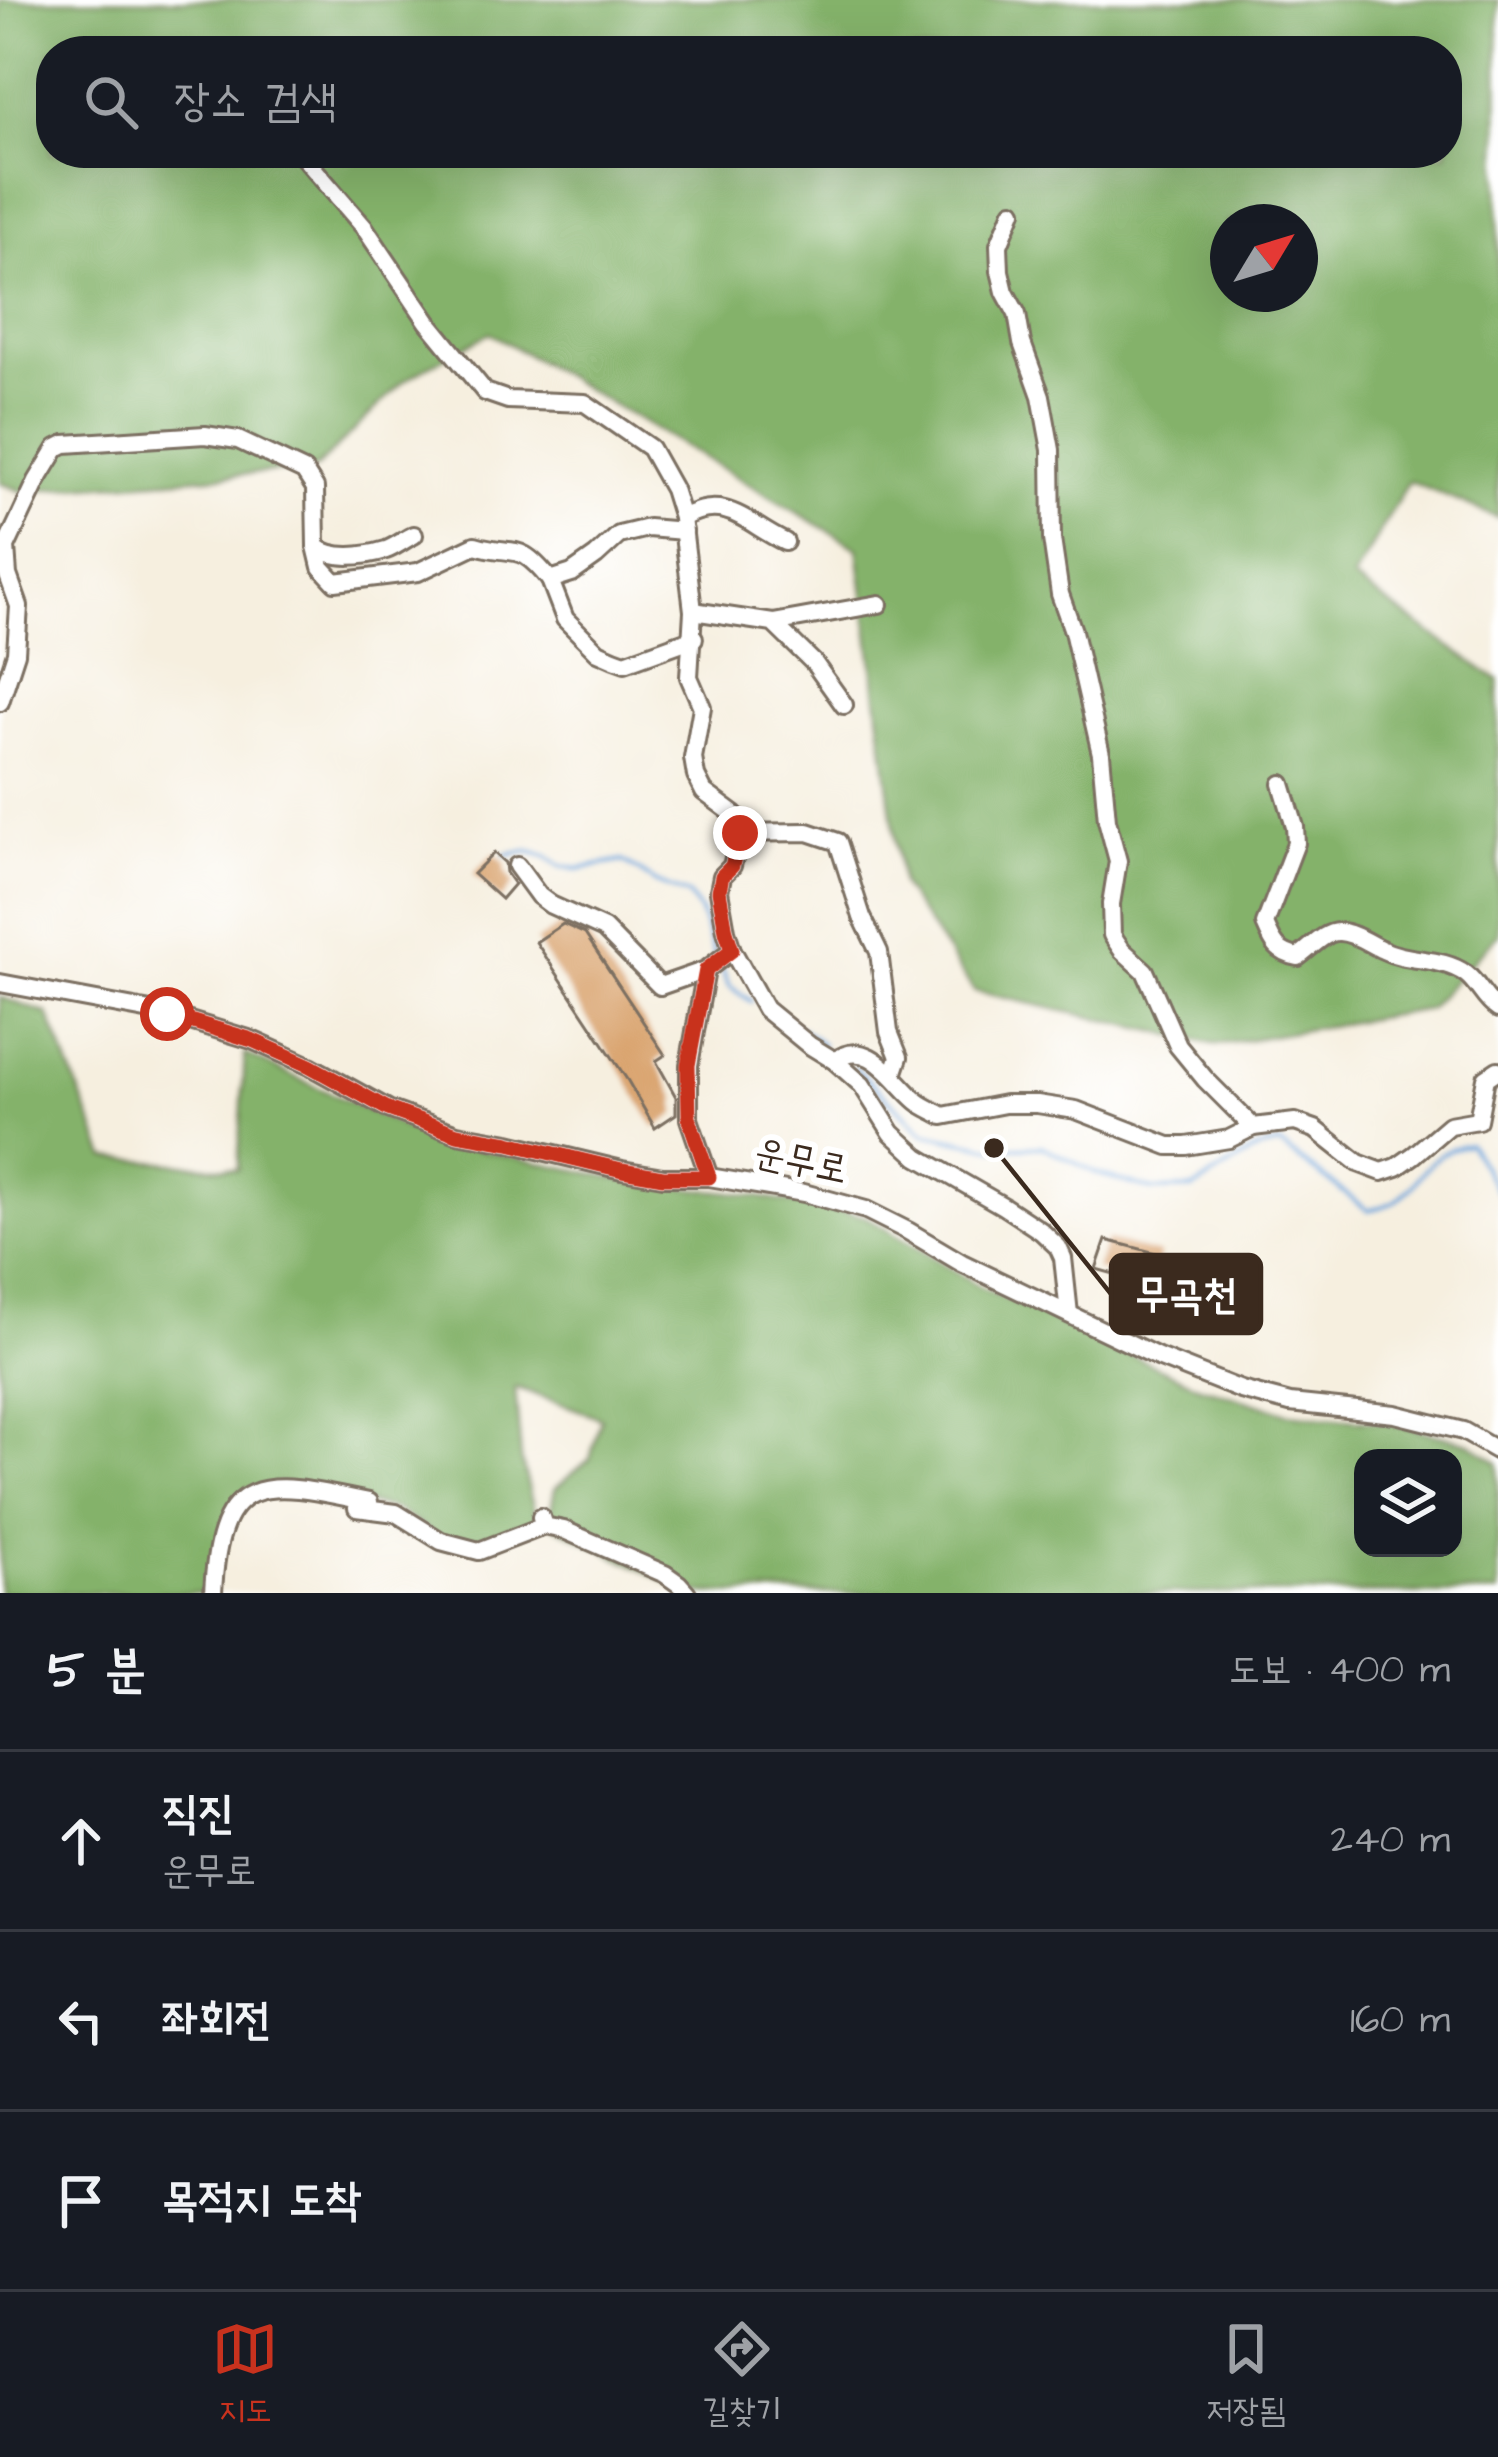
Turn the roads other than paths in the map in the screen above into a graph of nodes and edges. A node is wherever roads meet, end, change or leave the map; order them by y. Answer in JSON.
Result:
{"nodes":[{"id":1,"x":313,"y":168,"type":"edge"},
{"id":2,"x":1013,"y":211,"type":"dead end"},
{"id":3,"x":683,"y":524,"type":"junction"},
{"id":4,"x":414,"y":535,"type":"dead end"},
{"id":5,"x":785,"y":542,"type":"dead end"},
{"id":6,"x":316,"y":546,"type":"junction"},
{"id":7,"x":550,"y":580,"type":"junction"},
{"id":8,"x":879,"y":604,"type":"dead end"},
{"id":9,"x":694,"y":611,"type":"junction"},
{"id":10,"x":773,"y":623,"type":"junction"},
{"id":11,"x":694,"y":638,"type":"junction"},
{"id":12,"x":0,"y":702,"type":"edge"},
{"id":13,"x":844,"y":705,"type":"dead end"},
{"id":14,"x":1282,"y":784,"type":"dead end"},
{"id":15,"x":740,"y":833,"type":"junction"},
{"id":16,"x":517,"y":866,"type":"dead end"},
{"id":17,"x":732,"y":950,"type":"junction"},
{"id":18,"x":706,"y":970,"type":"junction"},
{"id":19,"x":0,"y":983,"type":"edge"},
{"id":20,"x":1498,"y":1009,"type":"edge"},
{"id":21,"x":840,"y":1058,"type":"junction"},
{"id":22,"x":1498,"y":1070,"type":"edge"},
{"id":23,"x":893,"y":1075,"type":"junction"},
{"id":24,"x":1253,"y":1127,"type":"junction"},
{"id":25,"x":709,"y":1177,"type":"junction"},
{"id":26,"x":1069,"y":1314,"type":"junction"},
{"id":27,"x":1498,"y":1450,"type":"edge"},
{"id":28,"x":343,"y":1496,"type":"junction"},
{"id":29,"x":369,"y":1502,"type":"dead end"},
{"id":30,"x":213,"y":1593,"type":"edge"},
{"id":31,"x":687,"y":1593,"type":"edge"}],
"edges":[{"from":1,"to":3,"type":"street"},
{"from":2,"to":24,"type":"street"},
{"from":3,"to":5,"type":"street"},
{"from":3,"to":7,"type":"street"},
{"from":3,"to":9,"type":"street"},
{"from":4,"to":6,"type":"street"},
{"from":6,"to":7,"type":"street"},
{"from":6,"to":12,"type":"street"},
{"from":7,"to":11,"type":"street"},
{"from":8,"to":10,"type":"street"},
{"from":9,"to":10,"type":"street"},
{"from":9,"to":11,"type":"street"},
{"from":10,"to":13,"type":"street"},
{"from":11,"to":15,"type":"street"},
{"from":14,"to":20,"type":"street"},
{"from":15,"to":17,"type":"street"},
{"from":15,"to":23,"type":"street"},
{"from":16,"to":18,"type":"street"},
{"from":17,"to":18,"type":"street"},
{"from":17,"to":21,"type":"street"},
{"from":18,"to":25,"type":"street"},
{"from":19,"to":25,"type":"street","name":"운무로"},
{"from":21,"to":23,"type":"street"},
{"from":21,"to":26,"type":"street"},
{"from":22,"to":24,"type":"street"},
{"from":23,"to":24,"type":"street"},
{"from":25,"to":26,"type":"street","name":"운무로"},
{"from":26,"to":27,"type":"street","name":"운무로"},
{"from":28,"to":29,"type":"street"},
{"from":28,"to":30,"type":"street"},
{"from":28,"to":31,"type":"street"}]}
